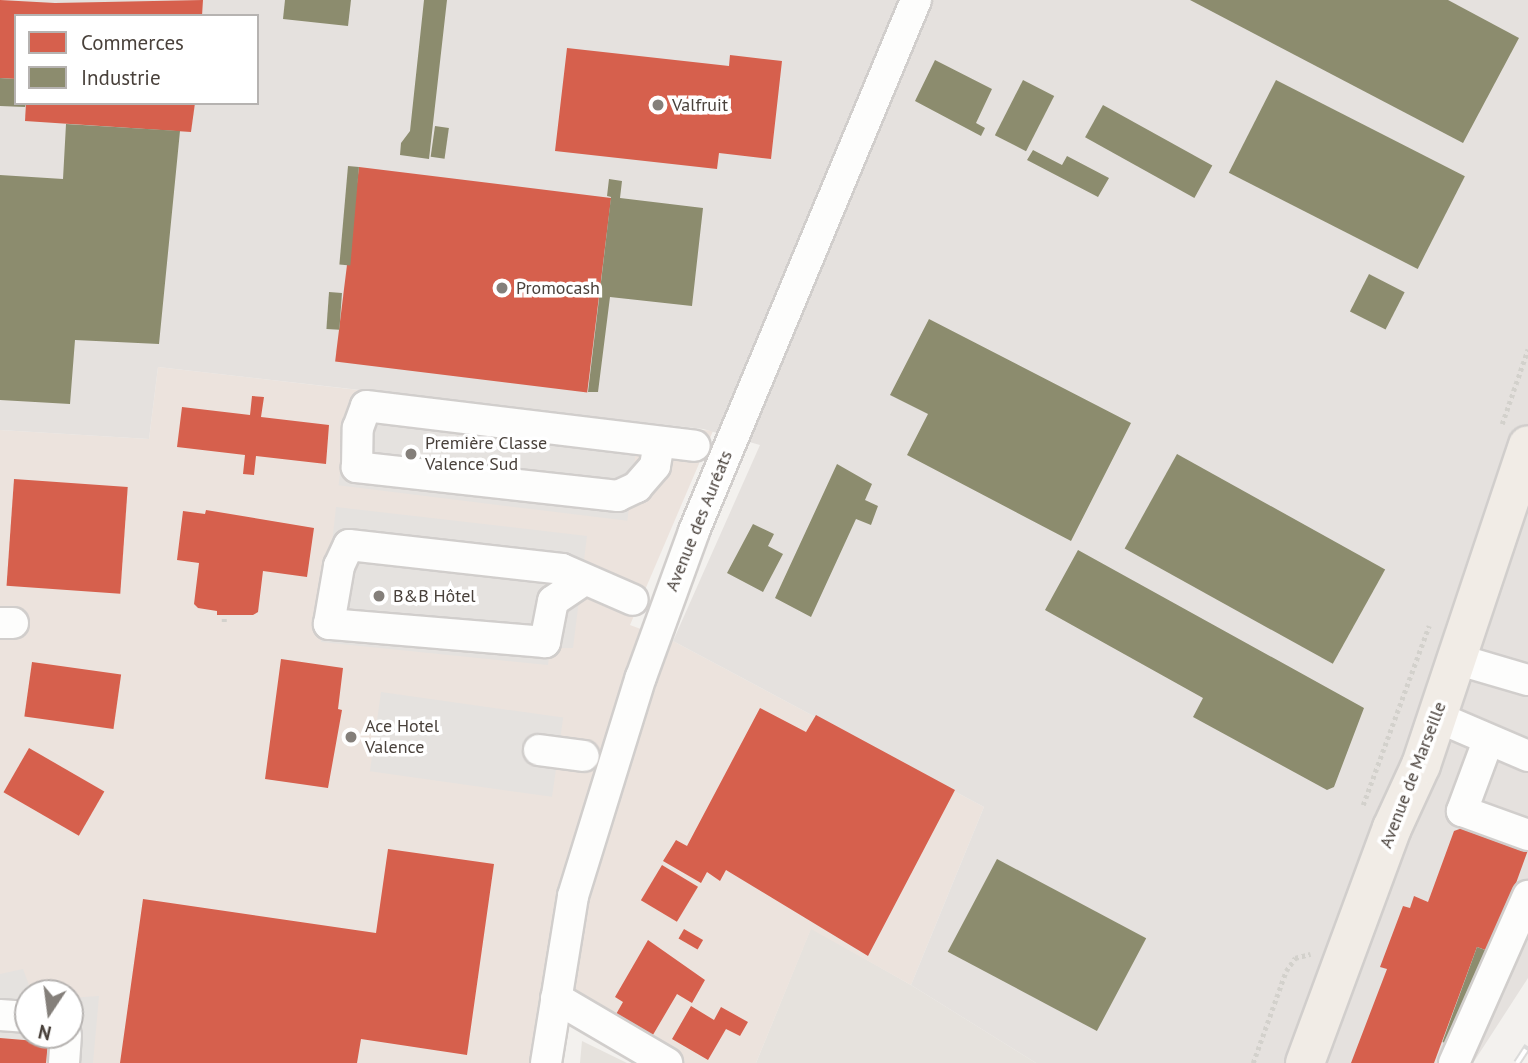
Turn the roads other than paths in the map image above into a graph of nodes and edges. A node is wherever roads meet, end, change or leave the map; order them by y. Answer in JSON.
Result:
{"nodes":[{"id":1,"x":916,"y":0,"type":"edge"},
{"id":2,"x":659,"y":443,"type":"junction"},
{"id":3,"x":1528,"y":445,"type":"edge"},
{"id":4,"x":695,"y":446,"type":"dead end"},
{"id":5,"x":584,"y":580,"type":"junction"},
{"id":6,"x":633,"y":600,"type":"dead end"},
{"id":7,"x":1456,"y":659,"type":"junction"},
{"id":8,"x":1528,"y":680,"type":"edge"},
{"id":9,"x":1437,"y":717,"type":"junction"},
{"id":10,"x":1488,"y":741,"type":"junction"},
{"id":11,"x":539,"y":750,"type":"dead end"},
{"id":12,"x":584,"y":756,"type":"dead end"},
{"id":13,"x":1528,"y":756,"type":"edge"},
{"id":14,"x":1528,"y":835,"type":"edge"},
{"id":15,"x":1528,"y":896,"type":"edge"},
{"id":16,"x":556,"y":998,"type":"junction"},
{"id":17,"x":547,"y":1063,"type":"edge"},
{"id":18,"x":667,"y":1063,"type":"edge"},
{"id":19,"x":1305,"y":1063,"type":"edge"},
{"id":20,"x":1454,"y":1063,"type":"edge"}],
"edges":[{"from":1,"to":16,"type":"street","name":"Avenue des Auréats"},
{"from":2,"to":2,"type":"street"},
{"from":2,"to":4,"type":"street"},
{"from":3,"to":7,"type":"main road","name":"Avenue de Marseille"},
{"from":5,"to":5,"type":"street"},
{"from":5,"to":6,"type":"street"},
{"from":7,"to":8,"type":"street"},
{"from":7,"to":9,"type":"main road","name":"Avenue de Marseille"},
{"from":9,"to":10,"type":"street"},
{"from":9,"to":19,"type":"main road","name":"Avenue de Marseille"},
{"from":10,"to":13,"type":"street"},
{"from":10,"to":14,"type":"street"},
{"from":11,"to":12,"type":"street"},
{"from":15,"to":20,"type":"street"},
{"from":16,"to":17,"type":"street","name":"Avenue des Auréats"},
{"from":16,"to":18,"type":"street"}]}
